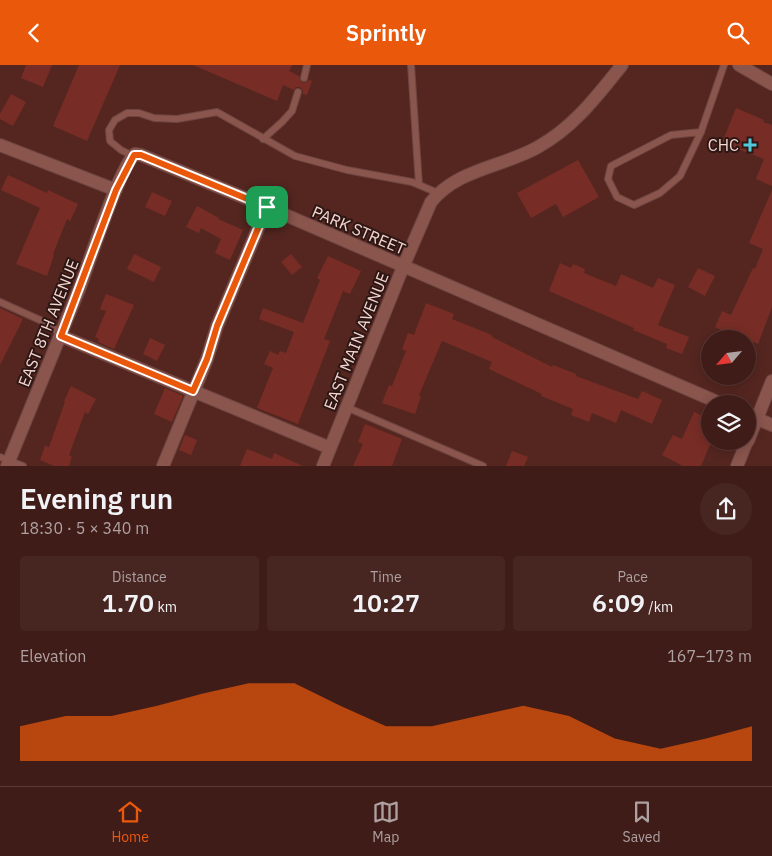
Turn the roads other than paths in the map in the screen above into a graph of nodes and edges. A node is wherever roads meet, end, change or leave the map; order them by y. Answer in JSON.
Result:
{"nodes":[{"id":1,"x":307,"y":65,"type":"edge"},
{"id":2,"x":411,"y":65,"type":"edge"},
{"id":3,"x":622,"y":65,"type":"edge"},
{"id":4,"x":724,"y":65,"type":"edge"},
{"id":5,"x":739,"y":65,"type":"edge"},
{"id":6,"x":304,"y":78,"type":"dead end"},
{"id":7,"x":772,"y":84,"type":"edge"},
{"id":8,"x":298,"y":92,"type":"dead end"},
{"id":9,"x":701,"y":131,"type":"junction"},
{"id":10,"x":263,"y":139,"type":"junction"},
{"id":11,"x":0,"y":145,"type":"edge"},
{"id":12,"x":133,"y":156,"type":"junction"},
{"id":13,"x":418,"y":185,"type":"junction"},
{"id":14,"x":116,"y":190,"type":"junction"},
{"id":15,"x":438,"y":193,"type":"junction"},
{"id":16,"x":267,"y":207,"type":"junction"},
{"id":17,"x":403,"y":267,"type":"junction"},
{"id":18,"x":0,"y":303,"type":"edge"},
{"id":19,"x":61,"y":336,"type":"junction"},
{"id":20,"x":772,"y":381,"type":"edge"},
{"id":21,"x":193,"y":391,"type":"junction"},
{"id":22,"x":701,"y":395,"type":"edge"},
{"id":23,"x":346,"y":407,"type":"junction"},
{"id":24,"x":756,"y":410,"type":"edge"},
{"id":25,"x":756,"y":419,"type":"edge"},
{"id":26,"x":772,"y":425,"type":"edge"},
{"id":27,"x":330,"y":448,"type":"junction"},
{"id":28,"x":743,"y":450,"type":"edge"},
{"id":29,"x":5,"y":461,"type":"edge"},
{"id":30,"x":23,"y":466,"type":"edge"},
{"id":31,"x":163,"y":466,"type":"edge"},
{"id":32,"x":323,"y":466,"type":"edge"},
{"id":33,"x":483,"y":466,"type":"edge"},
{"id":34,"x":737,"y":466,"type":"edge"}],
"edges":[{"from":1,"to":6,"type":"lane"},
{"from":2,"to":13,"type":"lane"},
{"from":3,"to":15,"type":"street","name":"EAST MAIN AVENUE"},
{"from":4,"to":9,"type":"lane"},
{"from":5,"to":7,"type":"street"},
{"from":8,"to":10,"type":"lane"},
{"from":9,"to":9,"type":"lane"},
{"from":10,"to":12,"type":"lane"},
{"from":10,"to":13,"type":"lane"},
{"from":11,"to":14,"type":"street"},
{"from":12,"to":14,"type":"street"},
{"from":12,"to":16,"type":"street","name":"PARK STREET"},
{"from":13,"to":15,"type":"lane"},
{"from":14,"to":19,"type":"street","name":"EAST 8TH AVENUE"},
{"from":15,"to":17,"type":"street","name":"EAST MAIN AVENUE"},
{"from":16,"to":17,"type":"street","name":"PARK STREET"},
{"from":16,"to":21,"type":"street"},
{"from":17,"to":22,"type":"street","name":"PARK STREET"},
{"from":17,"to":23,"type":"street","name":"EAST MAIN AVENUE"},
{"from":18,"to":19,"type":"lane"},
{"from":19,"to":21,"type":"street"},
{"from":19,"to":29,"type":"street","name":"EAST 8TH AVENUE"},
{"from":20,"to":24,"type":"street"},
{"from":21,"to":27,"type":"street"},
{"from":21,"to":31,"type":"street"},
{"from":23,"to":27,"type":"street","name":"EAST MAIN AVENUE"},
{"from":23,"to":33,"type":"lane"},
{"from":25,"to":26,"type":"street"},
{"from":27,"to":32,"type":"street","name":"EAST MAIN AVENUE"},
{"from":28,"to":34,"type":"street"},
{"from":29,"to":30,"type":"lane"}]}
